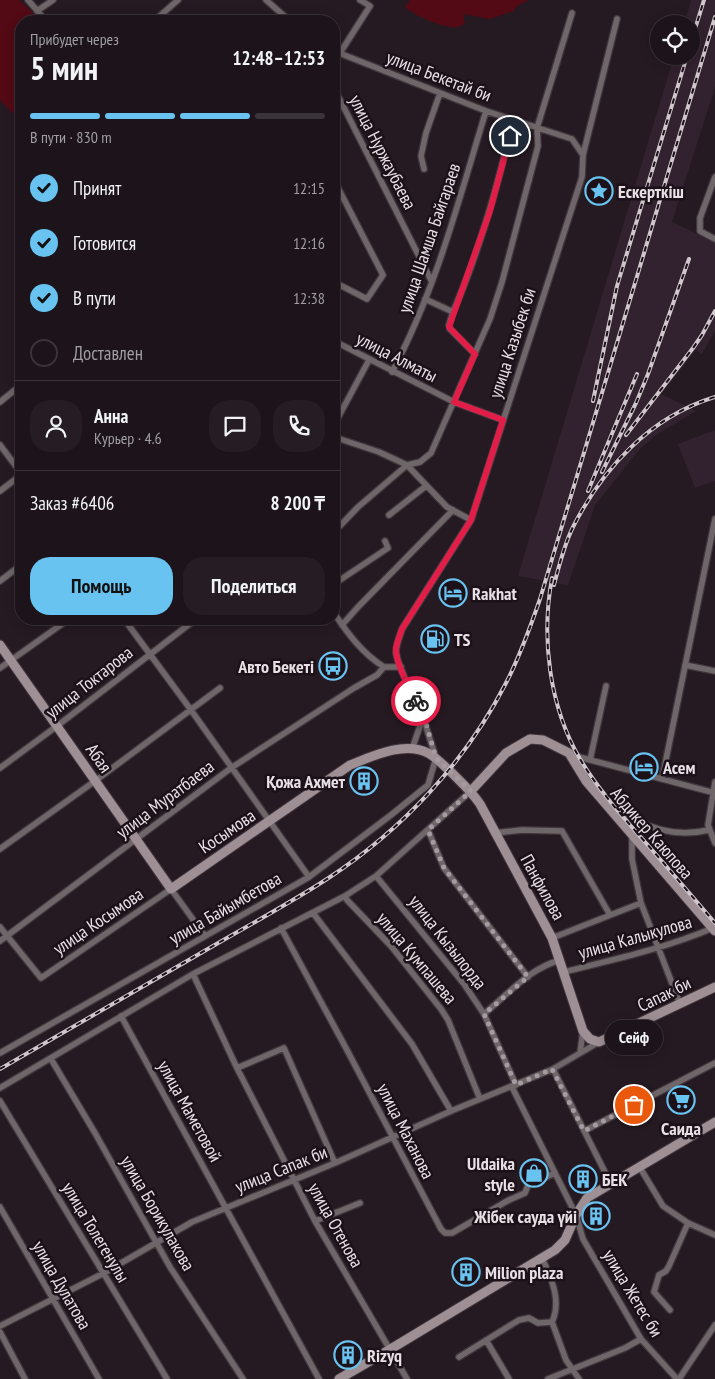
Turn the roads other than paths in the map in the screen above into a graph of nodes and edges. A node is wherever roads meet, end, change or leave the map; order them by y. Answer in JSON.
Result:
{"nodes":[{"id":1,"x":28,"y":0,"type":"edge"},
{"id":2,"x":53,"y":0,"type":"edge"},
{"id":3,"x":178,"y":0,"type":"edge"},
{"id":4,"x":266,"y":0,"type":"edge"},
{"id":5,"x":360,"y":0,"type":"edge"},
{"id":6,"x":37,"y":11,"type":"junction"},
{"id":7,"x":572,"y":13,"type":"dead end"},
{"id":8,"x":41,"y":15,"type":"edge"},
{"id":9,"x":161,"y":15,"type":"edge"},
{"id":10,"x":282,"y":15,"type":"edge"},
{"id":11,"x":617,"y":19,"type":"dead end"},
{"id":12,"x":340,"y":48,"type":"edge"},
{"id":13,"x":340,"y":53,"type":"edge"},
{"id":14,"x":440,"y":92,"type":"junction"},
{"id":15,"x":340,"y":100,"type":"edge"},
{"id":16,"x":486,"y":110,"type":"junction"},
{"id":17,"x":513,"y":120,"type":"junction"},
{"id":18,"x":537,"y":128,"type":"junction"},
{"id":19,"x":583,"y":155,"type":"junction"},
{"id":20,"x":424,"y":169,"type":"dead end"},
{"id":21,"x":715,"y":177,"type":"edge"},
{"id":22,"x":340,"y":192,"type":"edge"},
{"id":23,"x":715,"y":239,"type":"edge"},
{"id":24,"x":432,"y":282,"type":"junction"},
{"id":25,"x":340,"y":285,"type":"edge"},
{"id":26,"x":425,"y":299,"type":"junction"},
{"id":27,"x":453,"y":312,"type":"junction"},
{"id":28,"x":340,"y":344,"type":"edge"},
{"id":29,"x":475,"y":354,"type":"junction"},
{"id":30,"x":369,"y":360,"type":"junction"},
{"id":31,"x":392,"y":372,"type":"junction"},
{"id":32,"x":15,"y":390,"type":"edge"},
{"id":33,"x":0,"y":402,"type":"edge"},
{"id":34,"x":454,"y":402,"type":"junction"},
{"id":35,"x":340,"y":414,"type":"edge"},
{"id":36,"x":503,"y":420,"type":"junction"},
{"id":37,"x":340,"y":439,"type":"edge"},
{"id":38,"x":0,"y":445,"type":"edge"},
{"id":39,"x":407,"y":465,"type":"junction"},
{"id":40,"x":15,"y":466,"type":"edge"},
{"id":41,"x":15,"y":479,"type":"edge"},
{"id":42,"x":426,"y":486,"type":"junction"},
{"id":43,"x":0,"y":491,"type":"edge"},
{"id":44,"x":453,"y":510,"type":"junction"},
{"id":45,"x":389,"y":515,"type":"dead end"},
{"id":46,"x":715,"y":519,"type":"edge"},
{"id":47,"x":471,"y":520,"type":"junction"},
{"id":48,"x":340,"y":526,"type":"edge"},
{"id":49,"x":386,"y":542,"type":"dead end"},
{"id":50,"x":15,"y":569,"type":"edge"},
{"id":51,"x":0,"y":580,"type":"edge"},
{"id":52,"x":340,"y":580,"type":"edge"},
{"id":53,"x":340,"y":622,"type":"edge"},
{"id":54,"x":60,"y":625,"type":"edge"},
{"id":55,"x":128,"y":625,"type":"edge"},
{"id":56,"x":188,"y":625,"type":"edge"},
{"id":57,"x":342,"y":625,"type":"junction"},
{"id":58,"x":0,"y":645,"type":"edge"},
{"id":59,"x":150,"y":655,"type":"junction"},
{"id":60,"x":10,"y":660,"type":"junction"},
{"id":61,"x":686,"y":665,"type":"junction"},
{"id":62,"x":0,"y":668,"type":"edge"},
{"id":63,"x":384,"y":668,"type":"junction"},
{"id":64,"x":401,"y":668,"type":"junction"},
{"id":65,"x":715,"y":671,"type":"edge"},
{"id":66,"x":606,"y":686,"type":"dead end"},
{"id":67,"x":220,"y":688,"type":"dead end"},
{"id":68,"x":191,"y":710,"type":"junction"},
{"id":69,"x":422,"y":714,"type":"junction"},
{"id":70,"x":57,"y":726,"type":"junction"},
{"id":71,"x":412,"y":749,"type":"junction"},
{"id":72,"x":569,"y":753,"type":"junction"},
{"id":73,"x":436,"y":758,"type":"junction"},
{"id":74,"x":590,"y":760,"type":"junction"},
{"id":75,"x":0,"y":768,"type":"edge"},
{"id":76,"x":232,"y":768,"type":"junction"},
{"id":77,"x":662,"y":779,"type":"junction"},
{"id":78,"x":95,"y":781,"type":"junction"},
{"id":79,"x":715,"y":782,"type":"edge"},
{"id":80,"x":471,"y":791,"type":"junction"},
{"id":81,"x":714,"y":793,"type":"edge"},
{"id":82,"x":610,"y":808,"type":"junction"},
{"id":83,"x":270,"y":821,"type":"junction"},
{"id":84,"x":428,"y":830,"type":"junction"},
{"id":85,"x":709,"y":830,"type":"junction"},
{"id":86,"x":494,"y":833,"type":"junction"},
{"id":87,"x":632,"y":833,"type":"junction"},
{"id":88,"x":136,"y":839,"type":"junction"},
{"id":89,"x":715,"y":842,"type":"edge"},
{"id":90,"x":0,"y":849,"type":"edge"},
{"id":91,"x":376,"y":876,"type":"junction"},
{"id":92,"x":309,"y":877,"type":"junction"},
{"id":93,"x":171,"y":889,"type":"junction"},
{"id":94,"x":345,"y":896,"type":"junction"},
{"id":95,"x":641,"y":904,"type":"junction"},
{"id":96,"x":313,"y":913,"type":"junction"},
{"id":97,"x":610,"y":915,"type":"junction"},
{"id":98,"x":0,"y":927,"type":"edge"},
{"id":99,"x":281,"y":928,"type":"junction"},
{"id":100,"x":714,"y":930,"type":"edge"},
{"id":101,"x":7,"y":936,"type":"junction"},
{"id":102,"x":205,"y":936,"type":"junction"},
{"id":103,"x":552,"y":938,"type":"junction"},
{"id":104,"x":0,"y":941,"type":"edge"},
{"id":105,"x":659,"y":949,"type":"junction"},
{"id":106,"x":560,"y":960,"type":"junction"},
{"id":107,"x":564,"y":972,"type":"junction"},
{"id":108,"x":193,"y":974,"type":"junction"},
{"id":109,"x":528,"y":977,"type":"junction"},
{"id":110,"x":715,"y":986,"type":"edge"},
{"id":111,"x":680,"y":1004,"type":"junction"},
{"id":112,"x":484,"y":1014,"type":"junction"},
{"id":113,"x":121,"y":1016,"type":"junction"},
{"id":114,"x":583,"y":1031,"type":"junction"},
{"id":115,"x":599,"y":1042,"type":"junction"},
{"id":116,"x":0,"y":1053,"type":"edge"},
{"id":117,"x":580,"y":1053,"type":"junction"},
{"id":118,"x":51,"y":1059,"type":"junction"},
{"id":119,"x":715,"y":1063,"type":"edge"},
{"id":120,"x":237,"y":1068,"type":"junction"},
{"id":121,"x":552,"y":1069,"type":"junction"},
{"id":122,"x":514,"y":1086,"type":"junction"},
{"id":123,"x":0,"y":1088,"type":"edge"},
{"id":124,"x":480,"y":1100,"type":"junction"},
{"id":125,"x":0,"y":1101,"type":"edge"},
{"id":126,"x":451,"y":1111,"type":"junction"},
{"id":127,"x":715,"y":1122,"type":"edge"},
{"id":128,"x":584,"y":1131,"type":"junction"},
{"id":129,"x":393,"y":1138,"type":"junction"},
{"id":130,"x":335,"y":1163,"type":"junction"},
{"id":131,"x":640,"y":1166,"type":"junction"},
{"id":132,"x":555,"y":1172,"type":"junction"},
{"id":133,"x":294,"y":1180,"type":"junction"},
{"id":134,"x":611,"y":1184,"type":"junction"},
{"id":135,"x":360,"y":1203,"type":"dead end"},
{"id":136,"x":0,"y":1206,"type":"edge"},
{"id":137,"x":226,"y":1208,"type":"junction"},
{"id":138,"x":576,"y":1215,"type":"junction"},
{"id":139,"x":315,"y":1221,"type":"junction"},
{"id":140,"x":688,"y":1223,"type":"junction"},
{"id":141,"x":715,"y":1235,"type":"edge"},
{"id":142,"x":156,"y":1242,"type":"junction"},
{"id":143,"x":542,"y":1258,"type":"junction"},
{"id":144,"x":104,"y":1273,"type":"junction"},
{"id":145,"x":53,"y":1300,"type":"junction"},
{"id":146,"x":670,"y":1310,"type":"dead end"},
{"id":147,"x":552,"y":1322,"type":"junction"},
{"id":148,"x":715,"y":1325,"type":"edge"},
{"id":149,"x":0,"y":1326,"type":"edge"},
{"id":150,"x":0,"y":1332,"type":"edge"},
{"id":151,"x":641,"y":1339,"type":"junction"},
{"id":152,"x":486,"y":1340,"type":"junction"},
{"id":153,"x":389,"y":1350,"type":"junction"},
{"id":154,"x":459,"y":1357,"type":"dead end"},
{"id":155,"x":572,"y":1369,"type":"junction"},
{"id":156,"x":25,"y":1379,"type":"edge"},
{"id":157,"x":98,"y":1379,"type":"edge"},
{"id":158,"x":167,"y":1379,"type":"edge"},
{"id":159,"x":243,"y":1379,"type":"edge"},
{"id":160,"x":319,"y":1379,"type":"edge"},
{"id":161,"x":339,"y":1379,"type":"edge"},
{"id":162,"x":407,"y":1379,"type":"edge"},
{"id":163,"x":509,"y":1379,"type":"edge"},
{"id":164,"x":548,"y":1379,"type":"edge"},
{"id":165,"x":579,"y":1379,"type":"edge"},
{"id":166,"x":678,"y":1379,"type":"edge"}],
"edges":[{"from":1,"to":6,"type":"street"},
{"from":2,"to":6,"type":"street"},
{"from":3,"to":9,"type":"street"},
{"from":4,"to":10,"type":"street"},
{"from":5,"to":12,"type":"street"},
{"from":6,"to":8,"type":"street"},
{"from":7,"to":18,"type":"street"},
{"from":11,"to":19,"type":"street","name":"улица Казыбек би"},
{"from":13,"to":14,"type":"street","name":"улица Бекетай би"},
{"from":14,"to":16,"type":"street","name":"улица Бекетай би"},
{"from":14,"to":20,"type":"street"},
{"from":15,"to":24,"type":"street","name":"улица Нуржаубаева"},
{"from":16,"to":17,"type":"street","name":"улица Бекетай би"},
{"from":16,"to":24,"type":"street","name":"улица Шамша Байгараев"},
{"from":17,"to":18,"type":"street","name":"улица Бекетай би"},
{"from":17,"to":27,"type":"street"},
{"from":18,"to":19,"type":"street","name":"улица Бекетай би"},
{"from":18,"to":29,"type":"street"},
{"from":19,"to":36,"type":"street","name":"улица Казыбек би"},
{"from":21,"to":23,"type":"street"},
{"from":22,"to":25,"type":"street"},
{"from":24,"to":26,"type":"street","name":"улица Шамша Байгараев"},
{"from":26,"to":27,"type":"street"},
{"from":26,"to":31,"type":"street","name":"улица Шамша Байгараев"},
{"from":27,"to":29,"type":"street"},
{"from":28,"to":30,"type":"street","name":"улица Алматы"},
{"from":29,"to":34,"type":"street"},
{"from":30,"to":31,"type":"street","name":"улица Алматы"},
{"from":30,"to":35,"type":"street"},
{"from":31,"to":34,"type":"street","name":"улица Алматы"},
{"from":32,"to":33,"type":"street"},
{"from":34,"to":36,"type":"street","name":"улица Алматы"},
{"from":34,"to":39,"type":"street"},
{"from":36,"to":47,"type":"street","name":"улица Казыбек би"},
{"from":37,"to":39,"type":"street"},
{"from":38,"to":40,"type":"street"},
{"from":39,"to":42,"type":"street"},
{"from":39,"to":48,"type":"street"},
{"from":41,"to":43,"type":"street"},
{"from":42,"to":44,"type":"street"},
{"from":42,"to":45,"type":"street"},
{"from":44,"to":47,"type":"street"},
{"from":44,"to":57,"type":"street"},
{"from":46,"to":61,"type":"street"},
{"from":47,"to":64,"type":"street","name":"улица Казыбек би"},
{"from":49,"to":52,"type":"street"},
{"from":50,"to":51,"type":"street"},
{"from":53,"to":57,"type":"street"},
{"from":54,"to":60,"type":"street"},
{"from":55,"to":59,"type":"street"},
{"from":56,"to":59,"type":"street","name":"улица Токтарова"},
{"from":57,"to":63,"type":"street"},
{"from":58,"to":60,"type":"street","name":"Абая"},
{"from":59,"to":68,"type":"street"},
{"from":59,"to":70,"type":"street","name":"улица Токтарова"},
{"from":60,"to":62,"type":"street"},
{"from":60,"to":70,"type":"street","name":"Абая"},
{"from":61,"to":65,"type":"street"},
{"from":61,"to":77,"type":"street"},
{"from":63,"to":64,"type":"street"},
{"from":63,"to":76,"type":"street","name":"улица Муратбаева"},
{"from":64,"to":69,"type":"street","name":"улица Казыбек би"},
{"from":66,"to":74,"type":"street"},
{"from":67,"to":68,"type":"street"},
{"from":68,"to":76,"type":"street"},
{"from":68,"to":78,"type":"street"},
{"from":69,"to":71,"type":"street"},
{"from":69,"to":73,"type":"street","name":"улица Казыбек би"},
{"from":70,"to":75,"type":"street","name":"улица Токтарова"},
{"from":70,"to":78,"type":"street","name":"Абая"},
{"from":71,"to":73,"type":"street","name":"Косымова"},
{"from":71,"to":83,"type":"street","name":"Косымова"},
{"from":72,"to":74,"type":"street"},
{"from":72,"to":80,"type":"street"},
{"from":72,"to":82,"type":"street","name":"Абдикер Каюпова"},
{"from":73,"to":80,"type":"street","name":"Панфилова"},
{"from":73,"to":92,"type":"street","name":"улица Байымбетова"},
{"from":74,"to":77,"type":"street"},
{"from":76,"to":83,"type":"street"},
{"from":76,"to":88,"type":"street","name":"улица Муратбаева"},
{"from":77,"to":81,"type":"street"},
{"from":78,"to":88,"type":"street","name":"Абая"},
{"from":78,"to":90,"type":"street"},
{"from":79,"to":81,"type":"street"},
{"from":80,"to":84,"type":"street"},
{"from":80,"to":86,"type":"street","name":"Панфилова"},
{"from":81,"to":85,"type":"street"},
{"from":82,"to":85,"type":"street"},
{"from":82,"to":87,"type":"street","name":"Абдикер Каюпова"},
{"from":83,"to":92,"type":"street"},
{"from":83,"to":93,"type":"street","name":"Косымова"},
{"from":84,"to":91,"type":"street"},
{"from":84,"to":109,"type":"street"},
{"from":85,"to":89,"type":"street"},
{"from":86,"to":97,"type":"street"},
{"from":86,"to":103,"type":"street","name":"Панфилова"},
{"from":87,"to":95,"type":"street"},
{"from":87,"to":100,"type":"street","name":"Абдикер Каюпова"},
{"from":88,"to":93,"type":"street","name":"Абая"},
{"from":88,"to":101,"type":"street","name":"улица Муратбаева"},
{"from":91,"to":94,"type":"street"},
{"from":91,"to":112,"type":"street","name":"улица Кызылорда"},
{"from":92,"to":102,"type":"street","name":"улица Байымбетова"},
{"from":93,"to":101,"type":"street","name":"улица Косымова"},
{"from":93,"to":102,"type":"street"},
{"from":94,"to":96,"type":"street"},
{"from":94,"to":124,"type":"street","name":"улица Кумпашева"},
{"from":95,"to":97,"type":"street"},
{"from":95,"to":105,"type":"street"},
{"from":96,"to":99,"type":"street"},
{"from":96,"to":126,"type":"street"},
{"from":97,"to":103,"type":"street"},
{"from":98,"to":101,"type":"street"},
{"from":99,"to":108,"type":"street"},
{"from":99,"to":129,"type":"street","name":"улица Маханова"},
{"from":100,"to":105,"type":"street","name":"улица Калыкулова"},
{"from":101,"to":104,"type":"street","name":"улица Муратбаева"},
{"from":102,"to":116,"type":"street","name":"улица Байымбетова"},
{"from":103,"to":106,"type":"street","name":"Панфилова"},
{"from":105,"to":107,"type":"street","name":"улица Калыкулова"},
{"from":105,"to":111,"type":"street"},
{"from":106,"to":107,"type":"street","name":"Панфилова"},
{"from":106,"to":109,"type":"street","name":"улица Калыкулова"},
{"from":107,"to":114,"type":"street","name":"Панфилова"},
{"from":108,"to":113,"type":"street"},
{"from":108,"to":120,"type":"street","name":"улица Отенова"},
{"from":109,"to":112,"type":"street","name":"улица Калыкулова"},
{"from":110,"to":111,"type":"street","name":"Сапак би"},
{"from":111,"to":115,"type":"street","name":"Сапак би"},
{"from":112,"to":122,"type":"street","name":"улица Кызылорда"},
{"from":113,"to":118,"type":"street"},
{"from":113,"to":137,"type":"street","name":"улица Маметовой"},
{"from":114,"to":115,"type":"street"},
{"from":114,"to":117,"type":"street"},
{"from":115,"to":117,"type":"street","name":"улица Сапак би"},
{"from":117,"to":121,"type":"street","name":"улица Сапак би"},
{"from":118,"to":123,"type":"street"},
{"from":118,"to":142,"type":"street","name":"улица Борикулакова"},
{"from":119,"to":128,"type":"street"},
{"from":120,"to":130,"type":"street"},
{"from":120,"to":133,"type":"street","name":"улица Отенова"},
{"from":121,"to":122,"type":"street","name":"улица Сапак би"},
{"from":121,"to":128,"type":"street"},
{"from":122,"to":124,"type":"street","name":"улица Сапак би"},
{"from":122,"to":132,"type":"street","name":"улица Кызылорда"},
{"from":124,"to":126,"type":"street","name":"улица Сапак би"},
{"from":125,"to":144,"type":"street","name":"улица Толегенулы"},
{"from":126,"to":129,"type":"street","name":"улица Сапак би"},
{"from":127,"to":131,"type":"street"},
{"from":128,"to":134,"type":"street"},
{"from":129,"to":130,"type":"street","name":"улица Сапак би"},
{"from":129,"to":132,"type":"street","name":"улица Маханова"},
{"from":130,"to":133,"type":"street","name":"улица Сапак би"},
{"from":131,"to":134,"type":"street"},
{"from":131,"to":140,"type":"street"},
{"from":132,"to":138,"type":"street","name":"улица Жетес би"},
{"from":133,"to":137,"type":"street","name":"улица Сапак би"},
{"from":133,"to":139,"type":"street","name":"улица Отенова"},
{"from":134,"to":138,"type":"street"},
{"from":135,"to":139,"type":"street"},
{"from":136,"to":145,"type":"street","name":"улица Дулатова"},
{"from":137,"to":142,"type":"street","name":"улица Сапак би"},
{"from":137,"to":160,"type":"street","name":"улица Маметовой"},
{"from":138,"to":143,"type":"street"},
{"from":138,"to":151,"type":"street","name":"улица Жетес би"},
{"from":139,"to":153,"type":"street","name":"улица Отенова"},
{"from":140,"to":141,"type":"street"},
{"from":140,"to":146,"type":"street"},
{"from":142,"to":144,"type":"street","name":"улица Сапак би"},
{"from":142,"to":159,"type":"street","name":"улица Борикулакова"},
{"from":143,"to":147,"type":"street"},
{"from":143,"to":153,"type":"street"},
{"from":144,"to":145,"type":"street","name":"улица Сапак би"},
{"from":144,"to":158,"type":"street","name":"улица Толегенулы"},
{"from":145,"to":149,"type":"street","name":"улица Сапак би"},
{"from":145,"to":157,"type":"street","name":"улица Дулатова"},
{"from":147,"to":152,"type":"street"},
{"from":147,"to":155,"type":"street"},
{"from":148,"to":166,"type":"street"},
{"from":150,"to":156,"type":"street"},
{"from":151,"to":155,"type":"street"},
{"from":151,"to":166,"type":"street","name":"улица Жетес би"},
{"from":152,"to":154,"type":"street"},
{"from":152,"to":163,"type":"street"},
{"from":153,"to":161,"type":"street"},
{"from":153,"to":162,"type":"street","name":"улица Отенова"},
{"from":155,"to":164,"type":"street"},
{"from":155,"to":165,"type":"street"}]}
